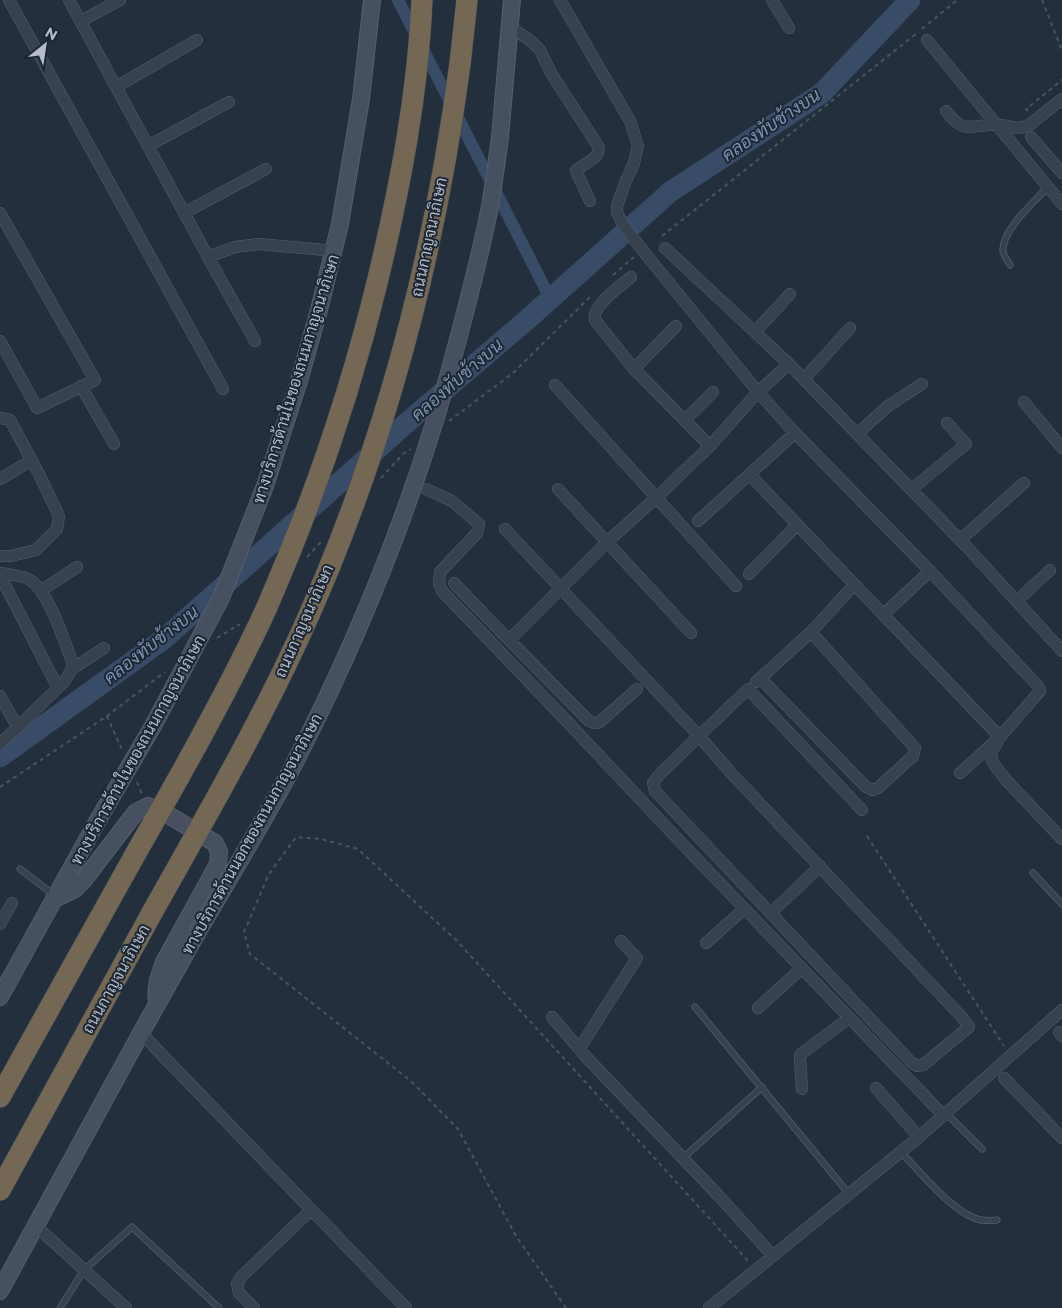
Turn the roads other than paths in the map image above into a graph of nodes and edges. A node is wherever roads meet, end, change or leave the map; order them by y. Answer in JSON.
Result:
{"nodes":[{"id":1,"x":9,"y":0,"type":"edge"},
{"id":2,"x":69,"y":0,"type":"edge"},
{"id":3,"x":120,"y":0,"type":"edge"},
{"id":4,"x":372,"y":0,"type":"edge"},
{"id":5,"x":422,"y":0,"type":"edge"},
{"id":6,"x":467,"y":0,"type":"edge"},
{"id":7,"x":512,"y":0,"type":"edge"},
{"id":8,"x":560,"y":0,"type":"edge"},
{"id":9,"x":772,"y":0,"type":"edge"},
{"id":10,"x":80,"y":21,"type":"junction"},
{"id":11,"x":510,"y":27,"type":"junction"},
{"id":12,"x":788,"y":28,"type":"dead end"},
{"id":13,"x":197,"y":40,"type":"dead end"},
{"id":14,"x":927,"y":40,"type":"dead end"},
{"id":15,"x":116,"y":87,"type":"junction"},
{"id":16,"x":1062,"y":99,"type":"edge"},
{"id":17,"x":229,"y":102,"type":"dead end"},
{"id":18,"x":946,"y":110,"type":"dead end"},
{"id":19,"x":996,"y":124,"type":"junction"},
{"id":20,"x":1031,"y":137,"type":"dead end"},
{"id":21,"x":148,"y":146,"type":"junction"},
{"id":22,"x":266,"y":169,"type":"dead end"},
{"id":23,"x":1061,"y":169,"type":"edge"},
{"id":24,"x":1048,"y":187,"type":"junction"},
{"id":25,"x":590,"y":201,"type":"dead end"},
{"id":26,"x":1061,"y":202,"type":"edge"},
{"id":27,"x":0,"y":213,"type":"edge"},
{"id":28,"x":184,"y":213,"type":"junction"},
{"id":29,"x":661,"y":244,"type":"road end"},
{"id":30,"x":335,"y":251,"type":"junction"},
{"id":31,"x":208,"y":257,"type":"junction"},
{"id":32,"x":1010,"y":265,"type":"dead end"},
{"id":33,"x":631,"y":277,"type":"dead end"},
{"id":34,"x":790,"y":294,"type":"dead end"},
{"id":35,"x":676,"y":326,"type":"dead end"},
{"id":36,"x":850,"y":328,"type":"dead end"},
{"id":37,"x":755,"y":332,"type":"junction"},
{"id":38,"x":0,"y":341,"type":"edge"},
{"id":39,"x":254,"y":341,"type":"dead end"},
{"id":40,"x":789,"y":364,"type":"junction"},
{"id":41,"x":634,"y":369,"type":"junction"},
{"id":42,"x":804,"y":379,"type":"junction"},
{"id":43,"x":922,"y":384,"type":"dead end"},
{"id":44,"x":555,"y":385,"type":"dead end"},
{"id":45,"x":82,"y":386,"type":"junction"},
{"id":46,"x":223,"y":389,"type":"dead end"},
{"id":47,"x":713,"y":392,"type":"dead end"},
{"id":48,"x":758,"y":392,"type":"junction"},
{"id":49,"x":1024,"y":402,"type":"dead end"},
{"id":50,"x":0,"y":418,"type":"edge"},
{"id":51,"x":685,"y":420,"type":"junction"},
{"id":52,"x":947,"y":423,"type":"dead end"},
{"id":53,"x":795,"y":433,"type":"junction"},
{"id":54,"x":857,"y":434,"type":"junction"},
{"id":55,"x":114,"y":444,"type":"dead end"},
{"id":56,"x":710,"y":446,"type":"junction"},
{"id":57,"x":1062,"y":448,"type":"edge"},
{"id":58,"x":32,"y":460,"type":"junction"},
{"id":59,"x":750,"y":475,"type":"junction"},
{"id":60,"x":0,"y":479,"type":"edge"},
{"id":61,"x":1024,"y":483,"type":"dead end"},
{"id":62,"x":426,"y":489,"type":"dead end"},
{"id":63,"x":558,"y":489,"type":"dead end"},
{"id":64,"x":911,"y":490,"type":"junction"},
{"id":65,"x":658,"y":497,"type":"junction"},
{"id":66,"x":698,"y":521,"type":"dead end"},
{"id":67,"x":798,"y":525,"type":"junction"},
{"id":68,"x":504,"y":529,"type":"dead end"},
{"id":69,"x":960,"y":540,"type":"junction"},
{"id":70,"x":608,"y":542,"type":"junction"},
{"id":71,"x":0,"y":556,"type":"edge"},
{"id":72,"x":77,"y":567,"type":"dead end"},
{"id":73,"x":1050,"y":570,"type":"dead end"},
{"id":74,"x":930,"y":571,"type":"junction"},
{"id":75,"x":0,"y":574,"type":"edge"},
{"id":76,"x":749,"y":574,"type":"dead end"},
{"id":77,"x":454,"y":582,"type":"dead end"},
{"id":78,"x":854,"y":584,"type":"junction"},
{"id":79,"x":736,"y":586,"type":"dead end"},
{"id":80,"x":561,"y":588,"type":"junction"},
{"id":81,"x":42,"y":590,"type":"junction"},
{"id":82,"x":1017,"y":601,"type":"junction"},
{"id":83,"x":883,"y":615,"type":"junction"},
{"id":84,"x":811,"y":632,"type":"junction"},
{"id":85,"x":691,"y":633,"type":"dead end"},
{"id":86,"x":509,"y":640,"type":"junction"},
{"id":87,"x":104,"y":648,"type":"dead end"},
{"id":88,"x":1062,"y":651,"type":"edge"},
{"id":89,"x":72,"y":669,"type":"junction"},
{"id":90,"x":760,"y":678,"type":"junction"},
{"id":91,"x":58,"y":688,"type":"junction"},
{"id":92,"x":637,"y":689,"type":"dead end"},
{"id":93,"x":748,"y":689,"type":"junction"},
{"id":94,"x":0,"y":696,"type":"edge"},
{"id":95,"x":18,"y":728,"type":"junction"},
{"id":96,"x":699,"y":736,"type":"junction"},
{"id":97,"x":1000,"y":737,"type":"junction"},
{"id":98,"x":0,"y":744,"type":"edge"},
{"id":99,"x":960,"y":773,"type":"dead end"},
{"id":100,"x":862,"y":810,"type":"dead end"},
{"id":101,"x":1062,"y":839,"type":"edge"},
{"id":102,"x":820,"y":866,"type":"junction"},
{"id":103,"x":20,"y":868,"type":"dead end"},
{"id":104,"x":1033,"y":873,"type":"dead end"},
{"id":105,"x":55,"y":898,"type":"junction"},
{"id":106,"x":12,"y":903,"type":"dead end"},
{"id":107,"x":1062,"y":904,"type":"edge"},
{"id":108,"x":744,"y":909,"type":"junction"},
{"id":109,"x":771,"y":913,"type":"junction"},
{"id":110,"x":0,"y":924,"type":"edge"},
{"id":111,"x":621,"y":941,"type":"dead end"},
{"id":112,"x":706,"y":943,"type":"dead end"},
{"id":113,"x":802,"y":968,"type":"junction"},
{"id":114,"x":2,"y":987,"type":"edge"},
{"id":115,"x":157,"y":1004,"type":"junction"},
{"id":116,"x":695,"y":1007,"type":"dead end"},
{"id":117,"x":758,"y":1008,"type":"dead end"},
{"id":118,"x":1062,"y":1010,"type":"edge"},
{"id":119,"x":552,"y":1016,"type":"dead end"},
{"id":120,"x":849,"y":1018,"type":"junction"},
{"id":121,"x":140,"y":1033,"type":"junction"},
{"id":122,"x":579,"y":1049,"type":"junction"},
{"id":123,"x":1004,"y":1078,"type":"dead end"},
{"id":124,"x":762,"y":1087,"type":"junction"},
{"id":125,"x":876,"y":1088,"type":"dead end"},
{"id":126,"x":802,"y":1089,"type":"dead end"},
{"id":127,"x":0,"y":1097,"type":"edge"},
{"id":128,"x":945,"y":1115,"type":"junction"},
{"id":129,"x":919,"y":1137,"type":"junction"},
{"id":130,"x":1062,"y":1138,"type":"edge"},
{"id":131,"x":982,"y":1149,"type":"dead end"},
{"id":132,"x":901,"y":1152,"type":"junction"},
{"id":133,"x":683,"y":1158,"type":"junction"},
{"id":134,"x":0,"y":1190,"type":"edge"},
{"id":135,"x":849,"y":1194,"type":"junction"},
{"id":136,"x":310,"y":1210,"type":"junction"},
{"id":137,"x":997,"y":1220,"type":"dead end"},
{"id":138,"x":36,"y":1226,"type":"junction"},
{"id":139,"x":773,"y":1256,"type":"junction"},
{"id":140,"x":84,"y":1270,"type":"junction"},
{"id":141,"x":0,"y":1291,"type":"edge"},
{"id":142,"x":60,"y":1308,"type":"edge"},
{"id":143,"x":126,"y":1308,"type":"edge"},
{"id":144,"x":219,"y":1308,"type":"edge"},
{"id":145,"x":254,"y":1308,"type":"edge"},
{"id":146,"x":406,"y":1308,"type":"edge"},
{"id":147,"x":709,"y":1308,"type":"edge"}],
"edges":[{"from":1,"to":46,"type":"street"},
{"from":2,"to":10,"type":"street"},
{"from":3,"to":10,"type":"street"},
{"from":4,"to":30,"type":"main road","name":"ทางบริการด้านในของถนนกาญจนาภิเษก"},
{"from":5,"to":127,"type":"highway","bridge":true},
{"from":6,"to":134,"type":"highway","name":"ถนนกาญจนาภิเษก","bridge":true},
{"from":7,"to":11,"type":"main road","name":"ทางบริการด้านนอกของถนนกาญจนาภิเษก"},
{"from":8,"to":48,"type":"street","bridge":true},
{"from":9,"to":12,"type":"street"},
{"from":10,"to":15,"type":"street"},
{"from":11,"to":25,"type":"street"},
{"from":11,"to":115,"type":"main road","name":"ทางบริการด้านนอกของถนนกาญจนาภิเษก","bridge":true},
{"from":13,"to":15,"type":"street"},
{"from":14,"to":19,"type":"street"},
{"from":15,"to":21,"type":"street"},
{"from":16,"to":19,"type":"street"},
{"from":17,"to":21,"type":"street"},
{"from":18,"to":19,"type":"street"},
{"from":19,"to":24,"type":"street"},
{"from":20,"to":23,"type":"street"},
{"from":21,"to":28,"type":"street"},
{"from":22,"to":28,"type":"street"},
{"from":24,"to":26,"type":"street"},
{"from":24,"to":32,"type":"lane"},
{"from":27,"to":45,"type":"street"},
{"from":28,"to":31,"type":"street"},
{"from":29,"to":37,"type":"street"},
{"from":30,"to":31,"type":"street"},
{"from":30,"to":105,"type":"main road","name":"ทางบริการด้านในของถนนกาญจนาภิเษก","bridge":true},
{"from":31,"to":39,"type":"street"},
{"from":33,"to":41,"type":"street"},
{"from":34,"to":37,"type":"street"},
{"from":35,"to":41,"type":"street"},
{"from":36,"to":42,"type":"street"},
{"from":37,"to":40,"type":"street"},
{"from":38,"to":45,"type":"street"},
{"from":40,"to":42,"type":"street"},
{"from":40,"to":48,"type":"street"},
{"from":41,"to":51,"type":"street"},
{"from":42,"to":54,"type":"street"},
{"from":43,"to":54,"type":"street"},
{"from":44,"to":65,"type":"street"},
{"from":45,"to":55,"type":"street"},
{"from":47,"to":51,"type":"street"},
{"from":48,"to":53,"type":"street"},
{"from":48,"to":56,"type":"street"},
{"from":49,"to":57,"type":"street"},
{"from":50,"to":58,"type":"street"},
{"from":51,"to":56,"type":"street"},
{"from":52,"to":64,"type":"street"},
{"from":53,"to":59,"type":"street"},
{"from":53,"to":74,"type":"street"},
{"from":54,"to":64,"type":"street"},
{"from":56,"to":65,"type":"street"},
{"from":58,"to":60,"type":"street"},
{"from":58,"to":71,"type":"street"},
{"from":59,"to":66,"type":"street"},
{"from":59,"to":67,"type":"street"},
{"from":61,"to":69,"type":"street"},
{"from":62,"to":108,"type":"street"},
{"from":63,"to":70,"type":"street"},
{"from":64,"to":69,"type":"street"},
{"from":65,"to":70,"type":"street"},
{"from":65,"to":79,"type":"street"},
{"from":67,"to":76,"type":"street"},
{"from":67,"to":78,"type":"street"},
{"from":68,"to":80,"type":"street"},
{"from":69,"to":82,"type":"street"},
{"from":70,"to":80,"type":"street"},
{"from":70,"to":85,"type":"street"},
{"from":72,"to":81,"type":"street"},
{"from":73,"to":82,"type":"street"},
{"from":74,"to":83,"type":"street"},
{"from":74,"to":97,"type":"street"},
{"from":75,"to":81,"type":"street"},
{"from":75,"to":91,"type":"street"},
{"from":77,"to":86,"type":"street"},
{"from":78,"to":83,"type":"street"},
{"from":78,"to":84,"type":"street"},
{"from":80,"to":86,"type":"street"},
{"from":80,"to":96,"type":"street"},
{"from":81,"to":89,"type":"street"},
{"from":82,"to":88,"type":"street"},
{"from":83,"to":97,"type":"street"},
{"from":84,"to":90,"type":"street"},
{"from":84,"to":90,"type":"street"},
{"from":86,"to":92,"type":"street"},
{"from":87,"to":89,"type":"street"},
{"from":89,"to":91,"type":"street"},
{"from":90,"to":93,"type":"street"},
{"from":91,"to":95,"type":"street"},
{"from":93,"to":96,"type":"street"},
{"from":93,"to":100,"type":"street"},
{"from":94,"to":95,"type":"street"},
{"from":95,"to":98,"type":"street"},
{"from":96,"to":102,"type":"street"},
{"from":96,"to":109,"type":"street"},
{"from":97,"to":99,"type":"street"},
{"from":97,"to":101,"type":"street"},
{"from":102,"to":109,"type":"street"},
{"from":102,"to":109,"type":"street"},
{"from":103,"to":105,"type":"lane"},
{"from":104,"to":107,"type":"lane"},
{"from":105,"to":114,"type":"main road","name":"ทางบริการด้านในของถนนกาญจนาภิเษก"},
{"from":105,"to":115,"type":"main road"},
{"from":106,"to":110,"type":"street"},
{"from":108,"to":112,"type":"street"},
{"from":108,"to":113,"type":"street"},
{"from":111,"to":122,"type":"street"},
{"from":113,"to":117,"type":"street"},
{"from":113,"to":120,"type":"street"},
{"from":115,"to":121,"type":"main road","name":"ทางบริการด้านนอกของถนนกาญจนาภิเษก"},
{"from":116,"to":124,"type":"lane"},
{"from":118,"to":128,"type":"street"},
{"from":119,"to":122,"type":"street"},
{"from":120,"to":126,"type":"street"},
{"from":120,"to":128,"type":"street"},
{"from":121,"to":136,"type":"street"},
{"from":121,"to":138,"type":"main road","name":"ทางบริการด้านนอกของถนนกาญจนาภิเษก"},
{"from":122,"to":133,"type":"street"},
{"from":123,"to":130,"type":"street"},
{"from":124,"to":133,"type":"lane"},
{"from":124,"to":135,"type":"lane"},
{"from":125,"to":129,"type":"street"},
{"from":128,"to":129,"type":"street"},
{"from":128,"to":131,"type":"lane"},
{"from":129,"to":132,"type":"street"},
{"from":132,"to":135,"type":"street"},
{"from":132,"to":137,"type":"lane"},
{"from":133,"to":139,"type":"street"},
{"from":135,"to":139,"type":"street"},
{"from":136,"to":145,"type":"street"},
{"from":136,"to":146,"type":"street"},
{"from":138,"to":140,"type":"street"},
{"from":138,"to":141,"type":"main road","name":"ทางบริการด้านนอกของถนนกาญจนาภิเษก"},
{"from":139,"to":147,"type":"street"},
{"from":140,"to":142,"type":"lane"},
{"from":140,"to":143,"type":"street"},
{"from":140,"to":144,"type":"lane"}]}
